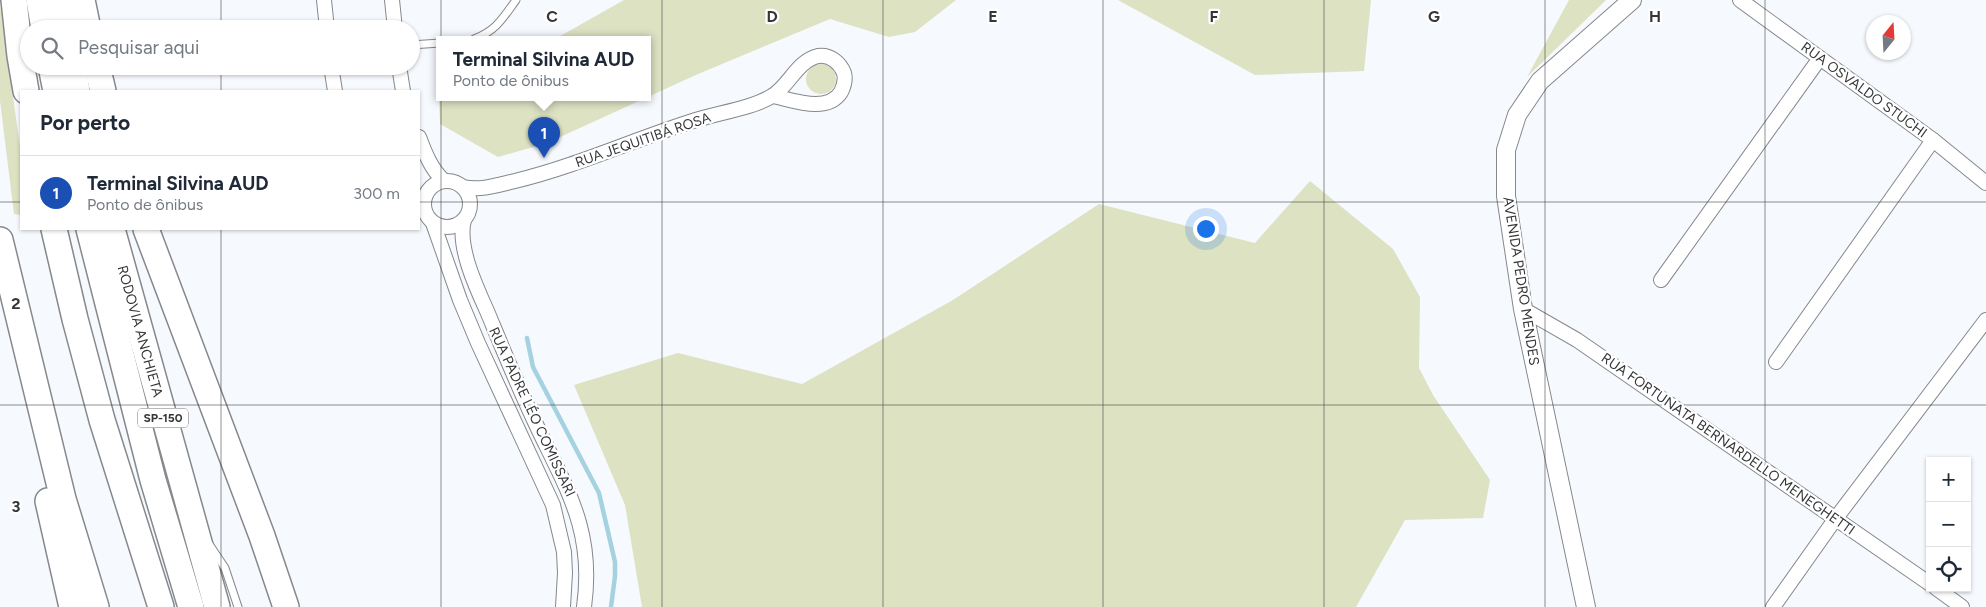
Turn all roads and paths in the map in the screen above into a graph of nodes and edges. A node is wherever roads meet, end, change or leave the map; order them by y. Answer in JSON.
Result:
{"nodes":[{"id":1,"x":14,"y":0,"type":"edge"},
{"id":2,"x":39,"y":0,"type":"edge"},
{"id":3,"x":62,"y":0,"type":"edge"},
{"id":4,"x":82,"y":0,"type":"edge"},
{"id":5,"x":324,"y":0,"type":"edge"},
{"id":6,"x":392,"y":0,"type":"edge"},
{"id":7,"x":516,"y":0,"type":"edge"},
{"id":8,"x":1632,"y":0,"type":"edge"},
{"id":9,"x":1740,"y":0,"type":"edge"},
{"id":10,"x":42,"y":20,"type":"edge"},
{"id":11,"x":65,"y":20,"type":"edge"},
{"id":12,"x":86,"y":20,"type":"edge"},
{"id":13,"x":326,"y":20,"type":"edge"},
{"id":14,"x":393,"y":20,"type":"edge"},
{"id":15,"x":483,"y":36,"type":"edge"},
{"id":16,"x":436,"y":43,"type":"edge"},
{"id":17,"x":420,"y":44,"type":"edge"},
{"id":18,"x":20,"y":56,"type":"edge"},
{"id":19,"x":1820,"y":58,"type":"junction"},
{"id":20,"x":23,"y":75,"type":"edge"},
{"id":21,"x":53,"y":75,"type":"edge"},
{"id":22,"x":74,"y":75,"type":"edge"},
{"id":23,"x":99,"y":75,"type":"edge"},
{"id":24,"x":332,"y":75,"type":"edge"},
{"id":25,"x":400,"y":75,"type":"edge"},
{"id":26,"x":26,"y":90,"type":"edge"},
{"id":27,"x":56,"y":90,"type":"edge"},
{"id":28,"x":77,"y":90,"type":"edge"},
{"id":29,"x":103,"y":90,"type":"edge"},
{"id":30,"x":335,"y":90,"type":"edge"},
{"id":31,"x":403,"y":90,"type":"edge"},
{"id":32,"x":773,"y":96,"type":"junction"},
{"id":33,"x":420,"y":139,"type":"edge"},
{"id":34,"x":1933,"y":140,"type":"junction"},
{"id":35,"x":444,"y":181,"type":"junction"},
{"id":36,"x":1986,"y":182,"type":"edge"},
{"id":37,"x":463,"y":187,"type":"junction"},
{"id":38,"x":482,"y":188,"type":"junction"},
{"id":39,"x":421,"y":192,"type":"edge"},
{"id":40,"x":470,"y":201,"type":"junction"},
{"id":41,"x":464,"y":220,"type":"junction"},
{"id":42,"x":433,"y":223,"type":"junction"},
{"id":43,"x":54,"y":230,"type":"edge"},
{"id":44,"x":89,"y":230,"type":"edge"},
{"id":45,"x":112,"y":230,"type":"edge"},
{"id":46,"x":146,"y":230,"type":"edge"},
{"id":47,"x":0,"y":240,"type":"edge"},
{"id":48,"x":1661,"y":280,"type":"dead end"},
{"id":49,"x":1523,"y":309,"type":"junction"},
{"id":50,"x":1986,"y":320,"type":"edge"},
{"id":51,"x":1776,"y":362,"type":"dead end"},
{"id":52,"x":43,"y":422,"type":"junction"},
{"id":53,"x":1836,"y":518,"type":"junction"},
{"id":54,"x":191,"y":519,"type":"junction"},
{"id":55,"x":1926,"y":581,"type":"edge"},
{"id":56,"x":1940,"y":592,"type":"edge"},
{"id":57,"x":1953,"y":604,"type":"edge"},
{"id":58,"x":72,"y":607,"type":"edge"},
{"id":59,"x":96,"y":607,"type":"edge"},
{"id":60,"x":161,"y":607,"type":"edge"},
{"id":61,"x":191,"y":607,"type":"edge"},
{"id":62,"x":217,"y":607,"type":"edge"},
{"id":63,"x":238,"y":607,"type":"edge"},
{"id":64,"x":286,"y":607,"type":"edge"},
{"id":65,"x":563,"y":607,"type":"edge"},
{"id":66,"x":584,"y":607,"type":"edge"},
{"id":67,"x":1586,"y":607,"type":"edge"},
{"id":68,"x":1773,"y":607,"type":"edge"}],
"edges":[{"from":1,"to":18,"type":"highway"},
{"from":2,"to":10,"type":"highway"},
{"from":3,"to":11,"type":"highway"},
{"from":4,"to":12,"type":"highway"},
{"from":5,"to":13,"type":"street"},
{"from":6,"to":14,"type":"street"},
{"from":7,"to":15,"type":"lane"},
{"from":8,"to":49,"type":"street","name":"AVENIDA PEDRO MENDES"},
{"from":9,"to":19,"type":"street","name":"RUA OSVALDO STUCHI"},
{"from":16,"to":17,"type":"lane"},
{"from":19,"to":34,"type":"street","name":"RUA OSVALDO STUCHI"},
{"from":19,"to":48,"type":"street"},
{"from":20,"to":26,"type":"highway"},
{"from":21,"to":27,"type":"highway"},
{"from":22,"to":28,"type":"highway"},
{"from":23,"to":29,"type":"highway"},
{"from":24,"to":30,"type":"street"},
{"from":25,"to":31,"type":"street"},
{"from":32,"to":32,"type":"street","name":"RUA JEQUITIBÁ ROSA"},
{"from":32,"to":38,"type":"street","name":"RUA JEQUITIBÁ ROSA"},
{"from":33,"to":35,"type":"street"},
{"from":34,"to":36,"type":"street","name":"RUA OSVALDO STUCHI"},
{"from":34,"to":51,"type":"street"},
{"from":35,"to":37,"type":"street"},
{"from":35,"to":39,"type":"street"},
{"from":37,"to":38,"type":"street","name":"RUA JEQUITIBÁ ROSA"},
{"from":37,"to":40,"type":"street"},
{"from":38,"to":40,"type":"street"},
{"from":39,"to":42,"type":"street"},
{"from":40,"to":41,"type":"street"},
{"from":41,"to":42,"type":"street"},
{"from":41,"to":66,"type":"street","name":"RUA PADRE LÉO COMISSARI"},
{"from":42,"to":65,"type":"street","name":"RUA PADRE LÉO COMISSARI"},
{"from":43,"to":60,"type":"highway"},
{"from":44,"to":61,"type":"highway","name":"RODOVIA ANCHIETA","number":"SP-150"},
{"from":45,"to":54,"type":"highway","name":"RODOVIA ANCHIETA","number":"SP-150"},
{"from":46,"to":64,"type":"highway"},
{"from":47,"to":52,"type":"highway"},
{"from":49,"to":53,"type":"street","name":"RUA FORTUNATA BERNARDELLO MENEGHETTI"},
{"from":49,"to":67,"type":"street","name":"AVENIDA PEDRO MENDES"},
{"from":50,"to":53,"type":"street"},
{"from":52,"to":58,"type":"highway"},
{"from":52,"to":59,"type":"highway"},
{"from":53,"to":55,"type":"street","name":"RUA FORTUNATA BERNARDELLO MENEGHETTI"},
{"from":53,"to":68,"type":"street"},
{"from":54,"to":62,"type":"highway","name":"RODOVIA ANCHIETA","number":"SP-150"},
{"from":54,"to":63,"type":"lane"},
{"from":56,"to":57,"type":"street"}]}
